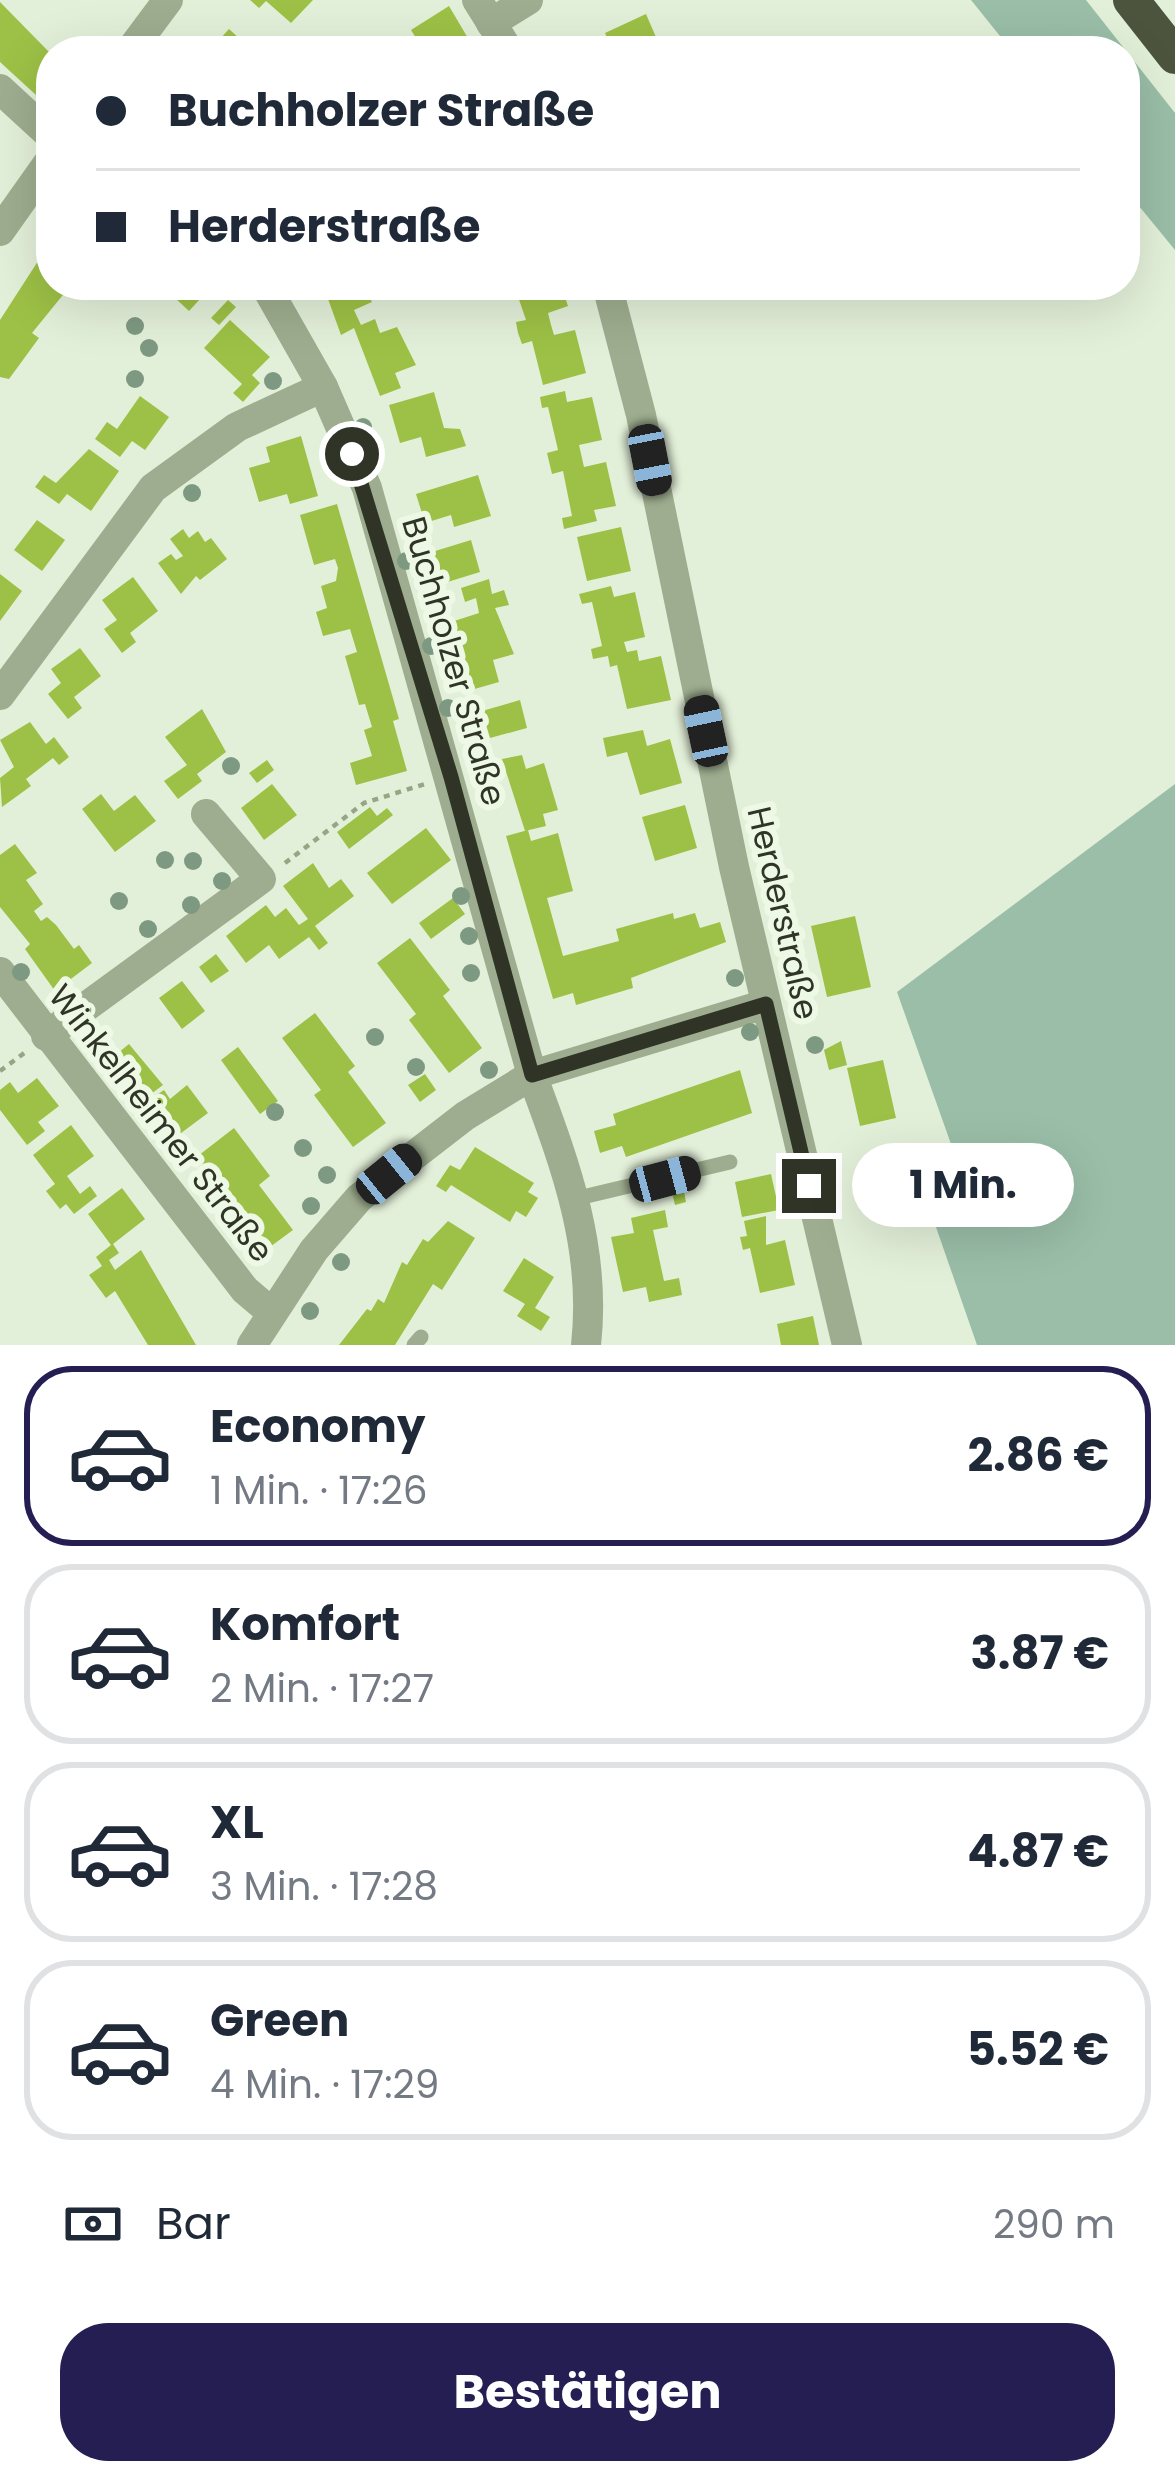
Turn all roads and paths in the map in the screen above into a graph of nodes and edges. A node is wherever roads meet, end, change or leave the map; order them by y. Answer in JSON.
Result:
{"nodes":[{"id":1,"x":168,"y":0,"type":"edge"},
{"id":2,"x":528,"y":0,"type":"edge"},
{"id":3,"x":1131,"y":0,"type":"edge"},
{"id":4,"x":484,"y":11,"type":"edge"},
{"id":5,"x":141,"y":36,"type":"edge"},
{"id":6,"x":1175,"y":56,"type":"edge"},
{"id":7,"x":0,"y":88,"type":"edge"},
{"id":8,"x":36,"y":122,"type":"edge"},
{"id":9,"x":36,"y":180,"type":"edge"},
{"id":10,"x":0,"y":231,"type":"edge"},
{"id":11,"x":274,"y":300,"type":"edge"},
{"id":12,"x":611,"y":300,"type":"edge"},
{"id":13,"x":323,"y":387,"type":"junction"},
{"id":14,"x":0,"y":695,"type":"edge"},
{"id":15,"x":451,"y":777,"type":"junction"},
{"id":16,"x":206,"y":814,"type":"dead end"},
{"id":17,"x":260,"y":879,"type":"junction"},
{"id":18,"x":0,"y":972,"type":"edge"},
{"id":19,"x":766,"y":1004,"type":"junction"},
{"id":20,"x":46,"y":1036,"type":"junction"},
{"id":21,"x":532,"y":1075,"type":"junction"},
{"id":22,"x":730,"y":1162,"type":"dead end"},
{"id":23,"x":574,"y":1199,"type":"junction"},
{"id":24,"x":272,"y":1313,"type":"junction"},
{"id":25,"x":251,"y":1345,"type":"edge"},
{"id":26,"x":586,"y":1345,"type":"edge"},
{"id":27,"x":847,"y":1345,"type":"edge"}],
"edges":[{"from":1,"to":5,"type":"street"},
{"from":2,"to":4,"type":"street"},
{"from":3,"to":6,"type":"highway"},
{"from":7,"to":8,"type":"street"},
{"from":9,"to":10,"type":"street"},
{"from":11,"to":13,"type":"street","name":"Buchholzer Straße"},
{"from":12,"to":19,"type":"street","name":"Herderstraße"},
{"from":13,"to":14,"type":"street"},
{"from":13,"to":15,"type":"street","name":"Buchholzer Straße"},
{"from":15,"to":17,"type":"path"},
{"from":15,"to":21,"type":"street","name":"Buchholzer Straße"},
{"from":16,"to":17,"type":"street"},
{"from":17,"to":20,"type":"street"},
{"from":18,"to":20,"type":"street","name":"Winkelheimer Straße"},
{"from":19,"to":21,"type":"street"},
{"from":19,"to":27,"type":"street","name":"Herderstraße"},
{"from":20,"to":24,"type":"street","name":"Winkelheimer Straße"},
{"from":21,"to":23,"type":"street","name":"Buchholzer Straße"},
{"from":21,"to":24,"type":"street"},
{"from":22,"to":23,"type":"lane"},
{"from":23,"to":26,"type":"street","name":"Buchholzer Straße"},
{"from":24,"to":25,"type":"street"}]}
